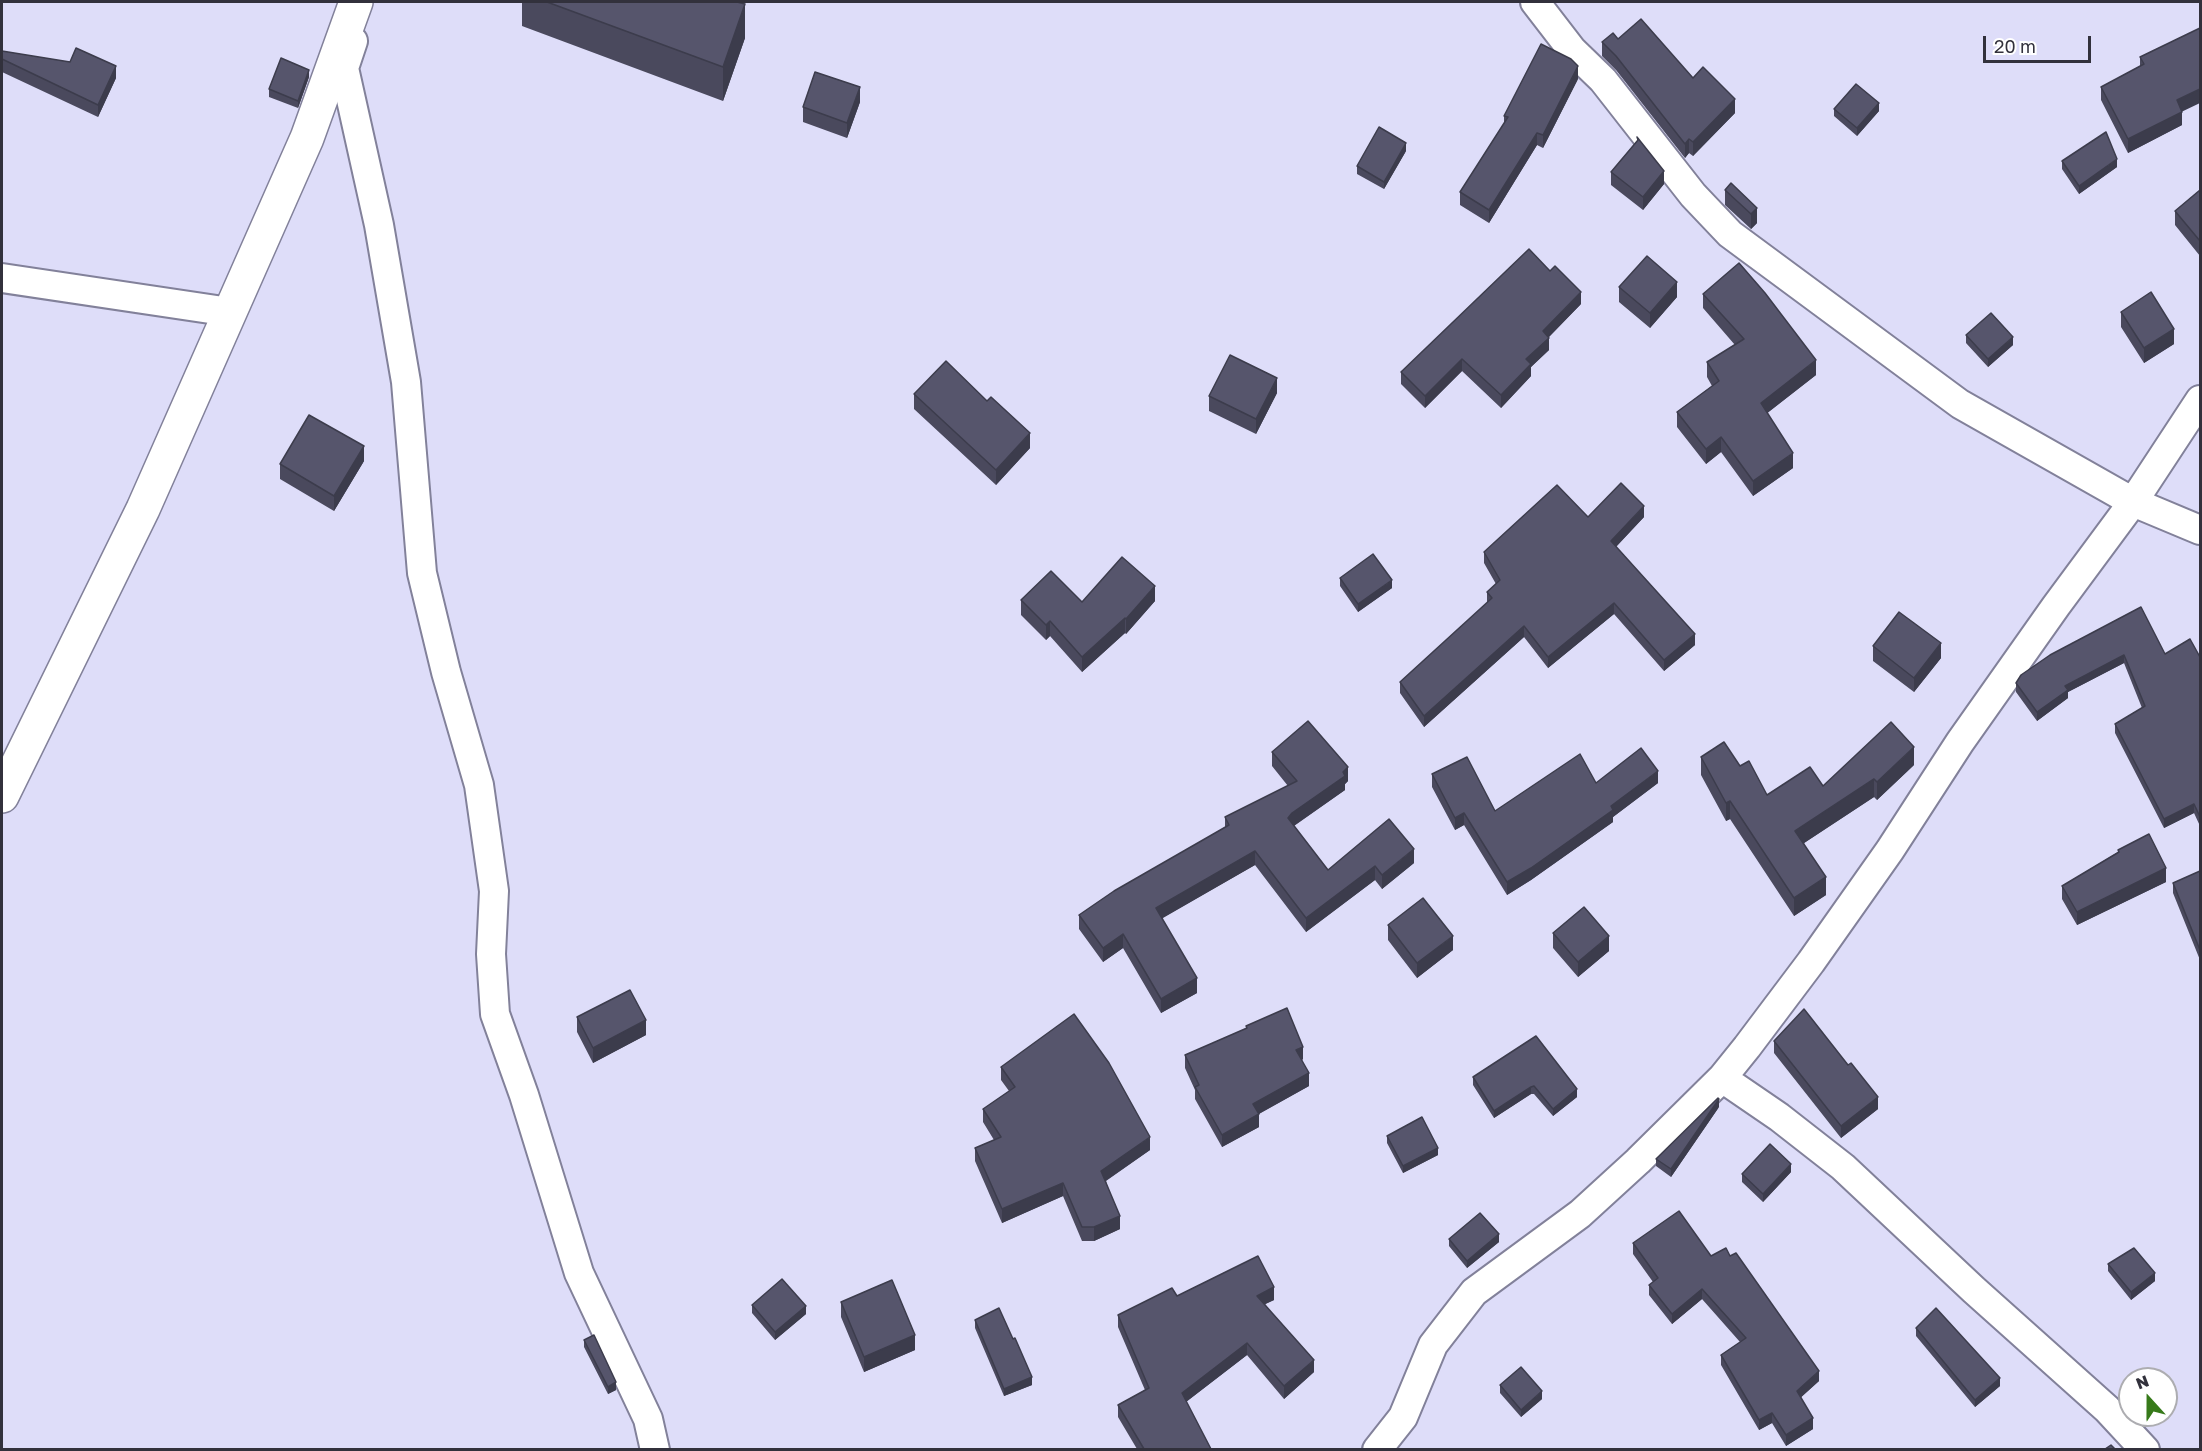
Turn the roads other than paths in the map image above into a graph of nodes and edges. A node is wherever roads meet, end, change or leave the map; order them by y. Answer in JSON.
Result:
{"nodes":[{"id":1,"x":356,"y":2,"type":"edge"},
{"id":2,"x":366,"y":2,"type":"edge"},
{"id":3,"x":1535,"y":2,"type":"edge"},
{"id":4,"x":2,"y":278,"type":"edge"},
{"id":5,"x":230,"y":312,"type":"junction"},
{"id":6,"x":2200,"y":400,"type":"edge"},
{"id":7,"x":2133,"y":502,"type":"junction"},
{"id":8,"x":2200,"y":530,"type":"edge"},
{"id":9,"x":2,"y":796,"type":"edge"},
{"id":10,"x":1722,"y":1078,"type":"junction"},
{"id":11,"x":655,"y":1449,"type":"edge"},
{"id":12,"x":1377,"y":1449,"type":"edge"},
{"id":13,"x":2145,"y":1449,"type":"edge"}],
"edges":[{"from":1,"to":5,"type":"main road"},
{"from":2,"to":11,"type":"street"},
{"from":3,"to":7,"type":"street"},
{"from":4,"to":5,"type":"street"},
{"from":5,"to":9,"type":"main road"},
{"from":6,"to":7,"type":"street"},
{"from":7,"to":8,"type":"street"},
{"from":7,"to":10,"type":"street"},
{"from":10,"to":12,"type":"street"},
{"from":10,"to":13,"type":"street"}]}
